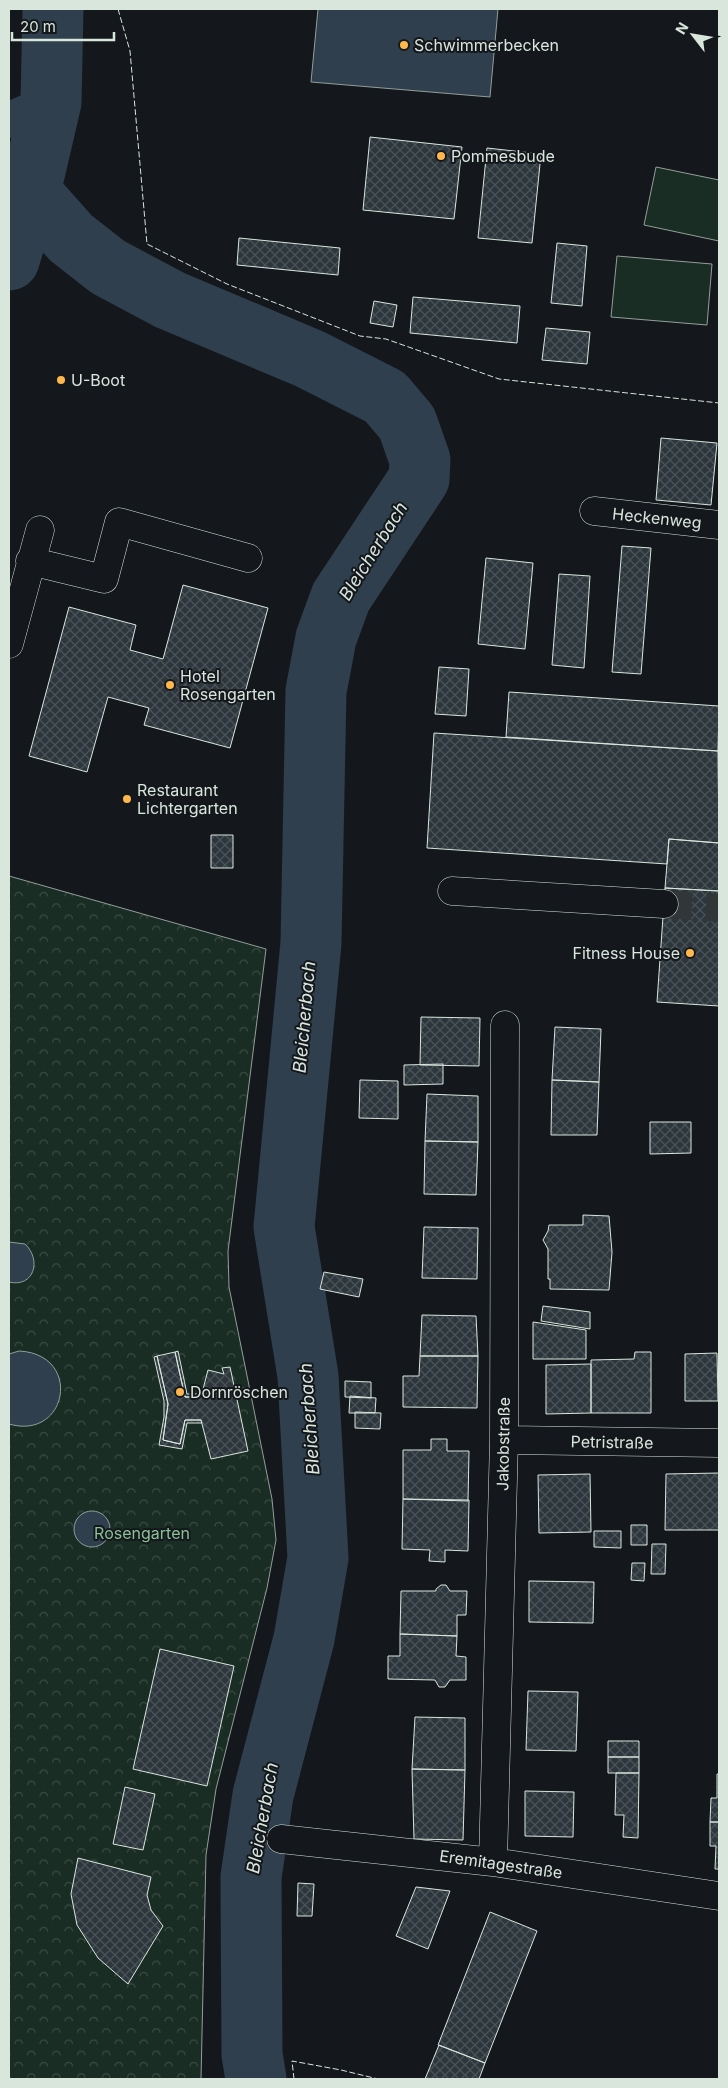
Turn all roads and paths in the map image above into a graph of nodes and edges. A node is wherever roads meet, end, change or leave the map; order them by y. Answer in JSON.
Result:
{"nodes":[{"id":1,"x":594,"y":511,"type":"dead end"},
{"id":2,"x":719,"y":525,"type":"edge"},
{"id":3,"x":40,"y":530,"type":"dead end"},
{"id":4,"x":248,"y":558,"type":"dead end"},
{"id":5,"x":30,"y":561,"type":"junction"},
{"id":6,"x":9,"y":644,"type":"edge"},
{"id":7,"x":452,"y":891,"type":"dead end"},
{"id":8,"x":664,"y":904,"type":"tunnel mouth"},
{"id":9,"x":505,"y":1025,"type":"dead end"},
{"id":10,"x":504,"y":1440,"type":"junction"},
{"id":11,"x":719,"y":1443,"type":"edge"},
{"id":12,"x":281,"y":1839,"type":"dead end"},
{"id":13,"x":493,"y":1862,"type":"junction"},
{"id":14,"x":719,"y":1896,"type":"edge"}],
"edges":[{"from":1,"to":2,"type":"street","name":"Heckenweg"},
{"from":3,"to":5,"type":"street"},
{"from":4,"to":5,"type":"street"},
{"from":5,"to":6,"type":"street"},
{"from":7,"to":8,"type":"street"},
{"from":9,"to":10,"type":"street","name":"Jakobstraße"},
{"from":10,"to":11,"type":"street","name":"Petristraße"},
{"from":10,"to":13,"type":"street","name":"Jakobstraße"},
{"from":12,"to":13,"type":"street","name":"Eremitagestraße"},
{"from":13,"to":14,"type":"street","name":"Eremitagestraße"}]}
